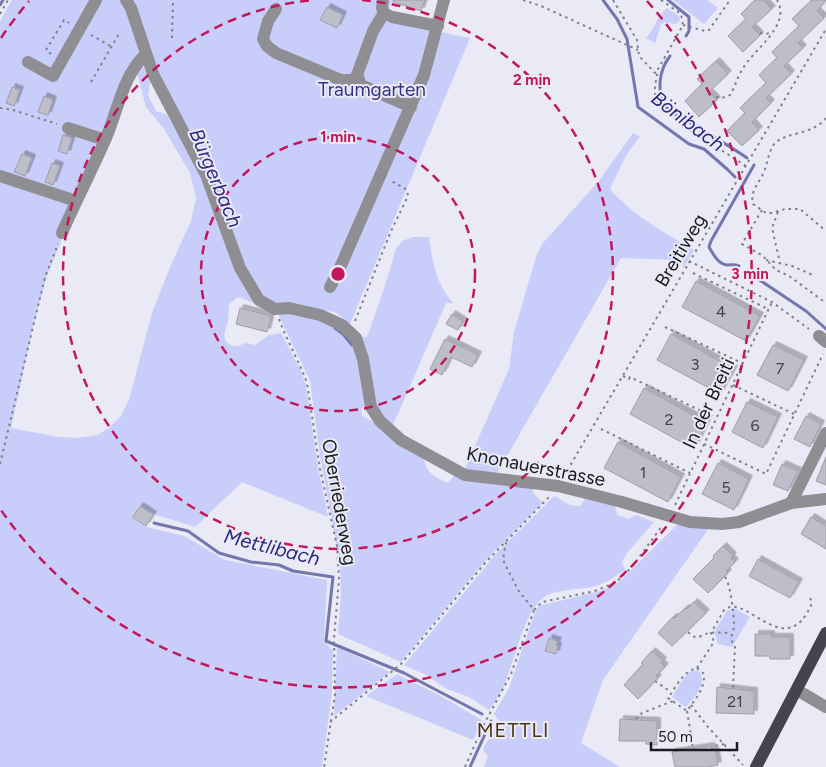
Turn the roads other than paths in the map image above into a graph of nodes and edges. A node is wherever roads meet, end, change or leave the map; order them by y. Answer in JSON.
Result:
{"nodes":[{"id":1,"x":96,"y":0,"type":"edge"},
{"id":2,"x":126,"y":0,"type":"edge"},
{"id":3,"x":444,"y":0,"type":"edge"},
{"id":4,"x":383,"y":6,"type":"edge"},
{"id":5,"x":276,"y":9,"type":"dead end"},
{"id":6,"x":438,"y":26,"type":"junction"},
{"id":7,"x":146,"y":54,"type":"junction"},
{"id":8,"x":28,"y":62,"type":"dead end"},
{"id":9,"x":358,"y":77,"type":"junction"},
{"id":10,"x":411,"y":107,"type":"junction"},
{"id":11,"x":68,"y":128,"type":"road end"},
{"id":12,"x":106,"y":138,"type":"junction"},
{"id":13,"x":0,"y":176,"type":"edge"},
{"id":14,"x":76,"y":201,"type":"junction"},
{"id":15,"x":62,"y":233,"type":"road end"},
{"id":16,"x":330,"y":287,"type":"dead end"},
{"id":17,"x":826,"y":433,"type":"edge"},
{"id":18,"x":826,"y":500,"type":"edge"},
{"id":19,"x":791,"y":503,"type":"junction"},
{"id":20,"x":826,"y":633,"type":"edge"},
{"id":21,"x":797,"y":690,"type":"junction"},
{"id":22,"x":826,"y":707,"type":"edge"},
{"id":23,"x":756,"y":767,"type":"edge"}],
"edges":[{"from":1,"to":8,"type":"street"},
{"from":2,"to":7,"type":"street"},
{"from":3,"to":6,"type":"street"},
{"from":4,"to":6,"type":"street"},
{"from":4,"to":9,"type":"street"},
{"from":5,"to":9,"type":"street"},
{"from":6,"to":10,"type":"street"},
{"from":7,"to":12,"type":"street"},
{"from":7,"to":19,"type":"street","name":"Knonauerstrasse"},
{"from":9,"to":10,"type":"street"},
{"from":10,"to":16,"type":"street"},
{"from":11,"to":12,"type":"street"},
{"from":12,"to":14,"type":"street"},
{"from":13,"to":14,"type":"street"},
{"from":14,"to":15,"type":"street"},
{"from":17,"to":19,"type":"street"},
{"from":18,"to":19,"type":"street","name":"Knonauerstrasse"},
{"from":20,"to":21,"type":"main road"},
{"from":21,"to":22,"type":"street"},
{"from":21,"to":23,"type":"main road"}]}
